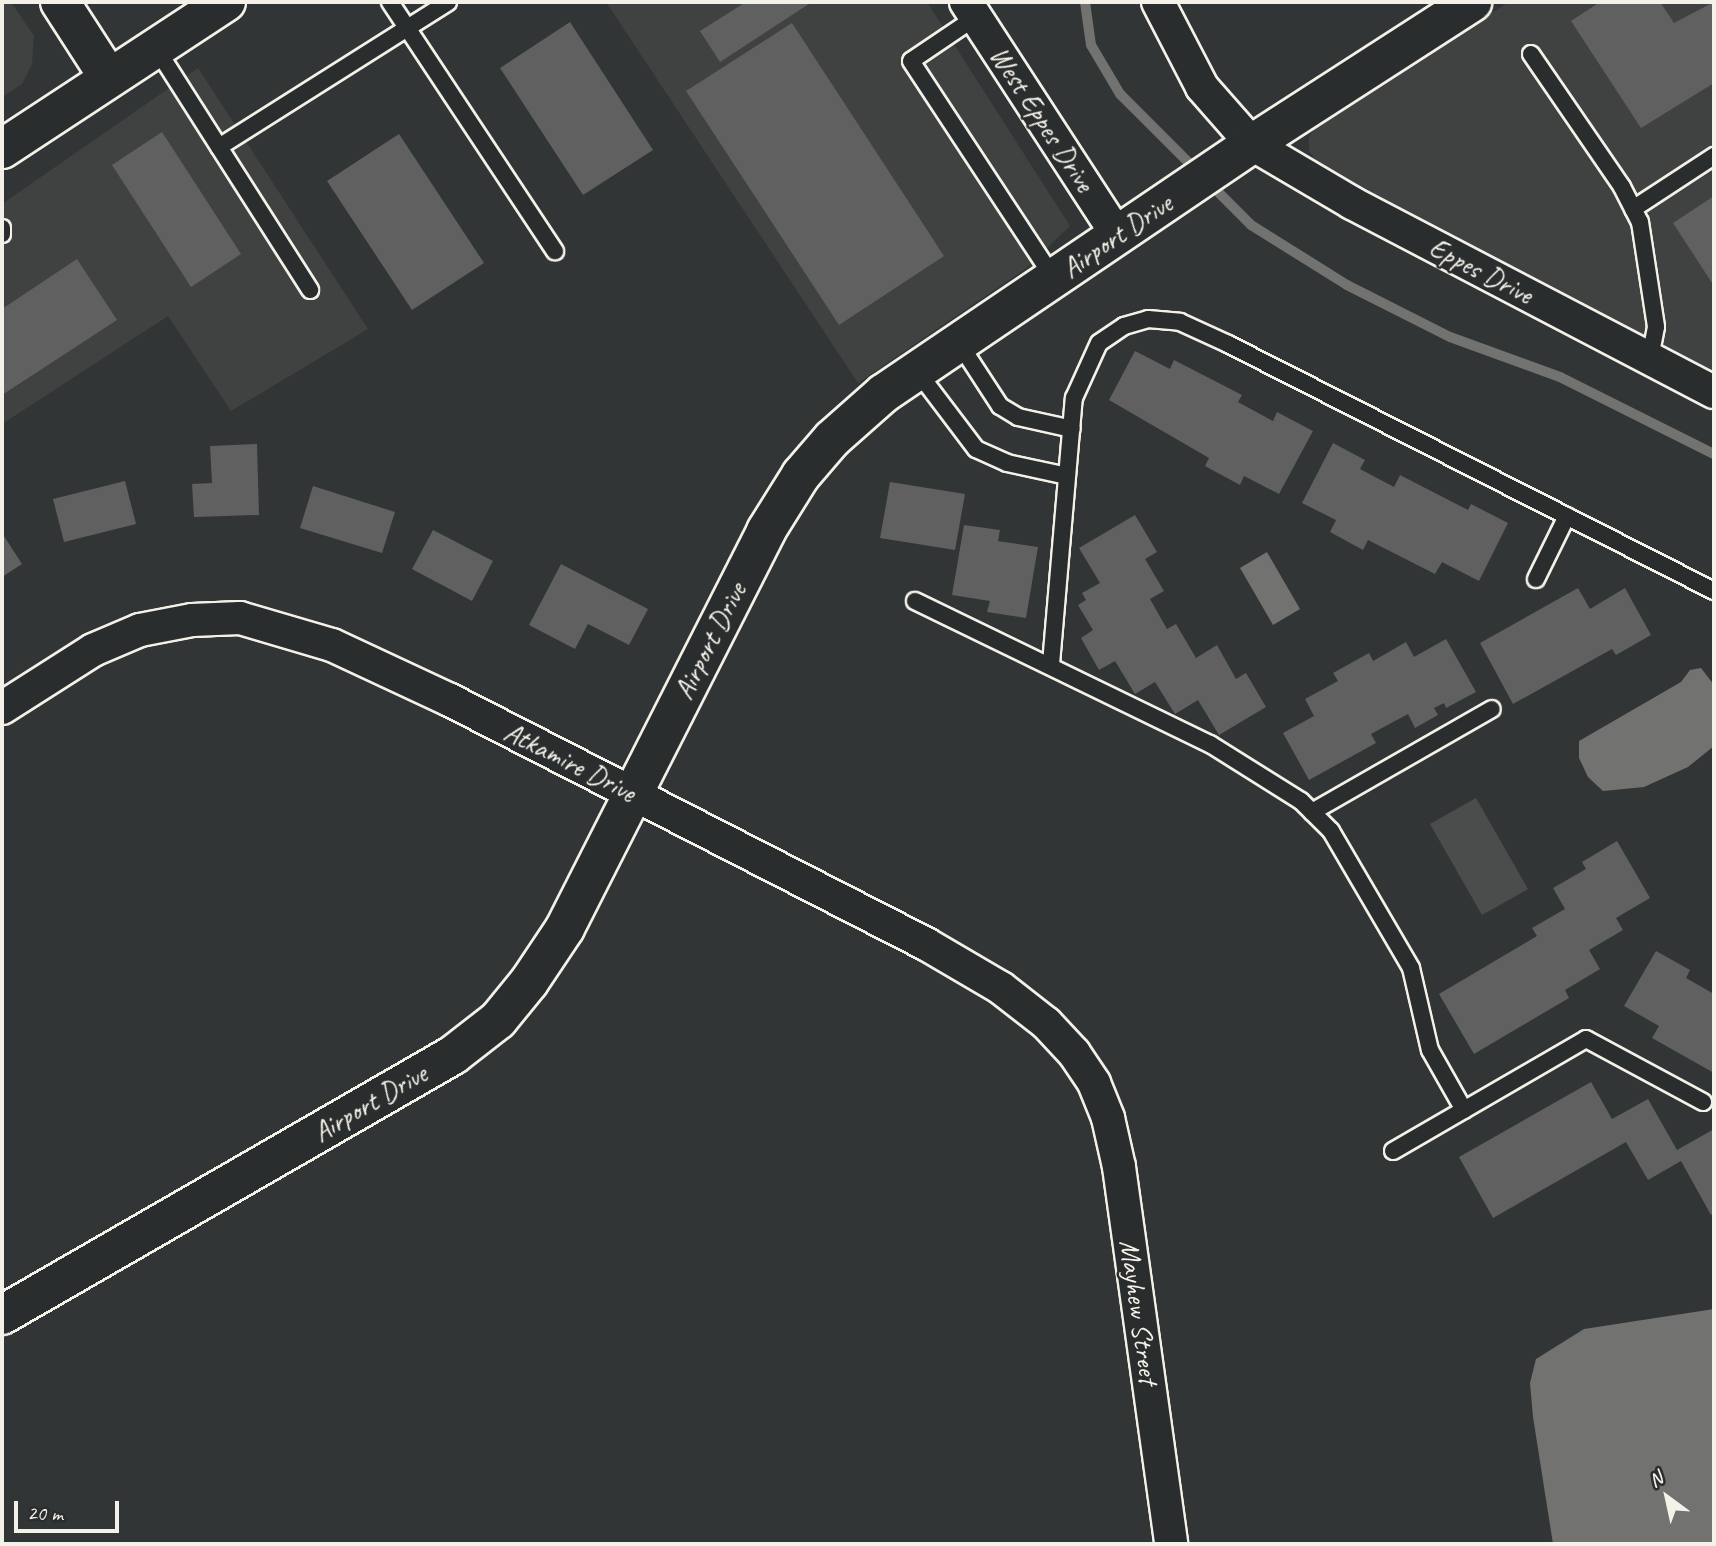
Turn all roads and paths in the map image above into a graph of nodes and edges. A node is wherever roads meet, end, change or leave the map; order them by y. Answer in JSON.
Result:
{"nodes":[{"id":1,"x":60,"y":2,"type":"edge"},
{"id":2,"x":226,"y":2,"type":"edge"},
{"id":3,"x":390,"y":2,"type":"edge"},
{"id":4,"x":448,"y":2,"type":"edge"},
{"id":5,"x":1158,"y":2,"type":"edge"},
{"id":6,"x":1472,"y":2,"type":"edge"},
{"id":7,"x":971,"y":9,"type":"edge"},
{"id":8,"x":407,"y":27,"type":"junction"},
{"id":9,"x":156,"y":48,"type":"junction"},
{"id":10,"x":1531,"y":54,"type":"dead end"},
{"id":11,"x":109,"y":78,"type":"junction"},
{"id":12,"x":219,"y":147,"type":"junction"},
{"id":13,"x":2,"y":149,"type":"edge"},
{"id":14,"x":1239,"y":152,"type":"junction"},
{"id":15,"x":1714,"y":156,"type":"edge"},
{"id":16,"x":1633,"y":209,"type":"junction"},
{"id":17,"x":2,"y":228,"type":"edge"},
{"id":18,"x":2,"y":234,"type":"edge"},
{"id":19,"x":1118,"y":236,"type":"junction"},
{"id":20,"x":555,"y":251,"type":"dead end"},
{"id":21,"x":1054,"y":279,"type":"junction"},
{"id":22,"x":310,"y":290,"type":"dead end"},
{"id":23,"x":958,"y":343,"type":"junction"},
{"id":24,"x":1650,"y":358,"type":"junction"},
{"id":25,"x":917,"y":371,"type":"junction"},
{"id":26,"x":1714,"y":391,"type":"edge"},
{"id":27,"x":1072,"y":429,"type":"junction"},
{"id":28,"x":1067,"y":476,"type":"junction"},
{"id":29,"x":1567,"y":516,"type":"junction"},
{"id":30,"x":1536,"y":579,"type":"dead end"},
{"id":31,"x":1714,"y":591,"type":"edge"},
{"id":32,"x":915,"y":601,"type":"dead end"},
{"id":33,"x":1051,"y":664,"type":"junction"},
{"id":34,"x":2,"y":708,"type":"edge"},
{"id":35,"x":1492,"y":709,"type":"dead end"},
{"id":36,"x":632,"y":794,"type":"junction"},
{"id":37,"x":1312,"y":812,"type":"junction"},
{"id":38,"x":1094,"y":1083,"type":"joint"},
{"id":39,"x":1703,"y":1102,"type":"dead end"},
{"id":40,"x":1464,"y":1110,"type":"junction"},
{"id":41,"x":1393,"y":1151,"type":"dead end"},
{"id":42,"x":2,"y":1315,"type":"edge"},
{"id":43,"x":1171,"y":1544,"type":"edge"}],
"edges":[{"from":1,"to":11,"type":"street"},
{"from":2,"to":9,"type":"street"},
{"from":3,"to":8,"type":"lane"},
{"from":4,"to":8,"type":"lane"},
{"from":5,"to":14,"type":"street","name":"Eppes Drive"},
{"from":6,"to":14,"type":"street","name":"Airport Drive"},
{"from":7,"to":19,"type":"street","name":"West Eppes Drive"},
{"from":7,"to":21,"type":"lane"},
{"from":8,"to":12,"type":"lane"},
{"from":8,"to":20,"type":"lane"},
{"from":9,"to":11,"type":"street"},
{"from":9,"to":12,"type":"lane"},
{"from":10,"to":16,"type":"lane"},
{"from":11,"to":13,"type":"street"},
{"from":12,"to":22,"type":"lane"},
{"from":14,"to":19,"type":"street","name":"Airport Drive"},
{"from":14,"to":24,"type":"street","name":"Eppes Drive"},
{"from":15,"to":16,"type":"lane"},
{"from":16,"to":24,"type":"lane"},
{"from":17,"to":18,"type":"lane"},
{"from":19,"to":21,"type":"street","name":"Airport Drive"},
{"from":21,"to":23,"type":"street","name":"Airport Drive"},
{"from":23,"to":25,"type":"street","name":"Airport Drive"},
{"from":23,"to":27,"type":"lane"},
{"from":24,"to":26,"type":"street","name":"Eppes Drive"},
{"from":25,"to":28,"type":"lane"},
{"from":25,"to":36,"type":"street","name":"Airport Drive"},
{"from":27,"to":28,"type":"lane"},
{"from":27,"to":29,"type":"lane"},
{"from":28,"to":33,"type":"lane"},
{"from":29,"to":30,"type":"lane"},
{"from":29,"to":31,"type":"lane"},
{"from":32,"to":33,"type":"lane"},
{"from":33,"to":37,"type":"lane"},
{"from":34,"to":36,"type":"street","name":"Atkamire Drive"},
{"from":35,"to":37,"type":"lane"},
{"from":36,"to":38,"type":"street","name":"Atkamire Drive"},
{"from":36,"to":42,"type":"street","name":"Airport Drive"},
{"from":37,"to":40,"type":"lane"},
{"from":38,"to":43,"type":"street","name":"Mayhew Street"},
{"from":39,"to":40,"type":"lane"},
{"from":40,"to":41,"type":"lane"}]}
